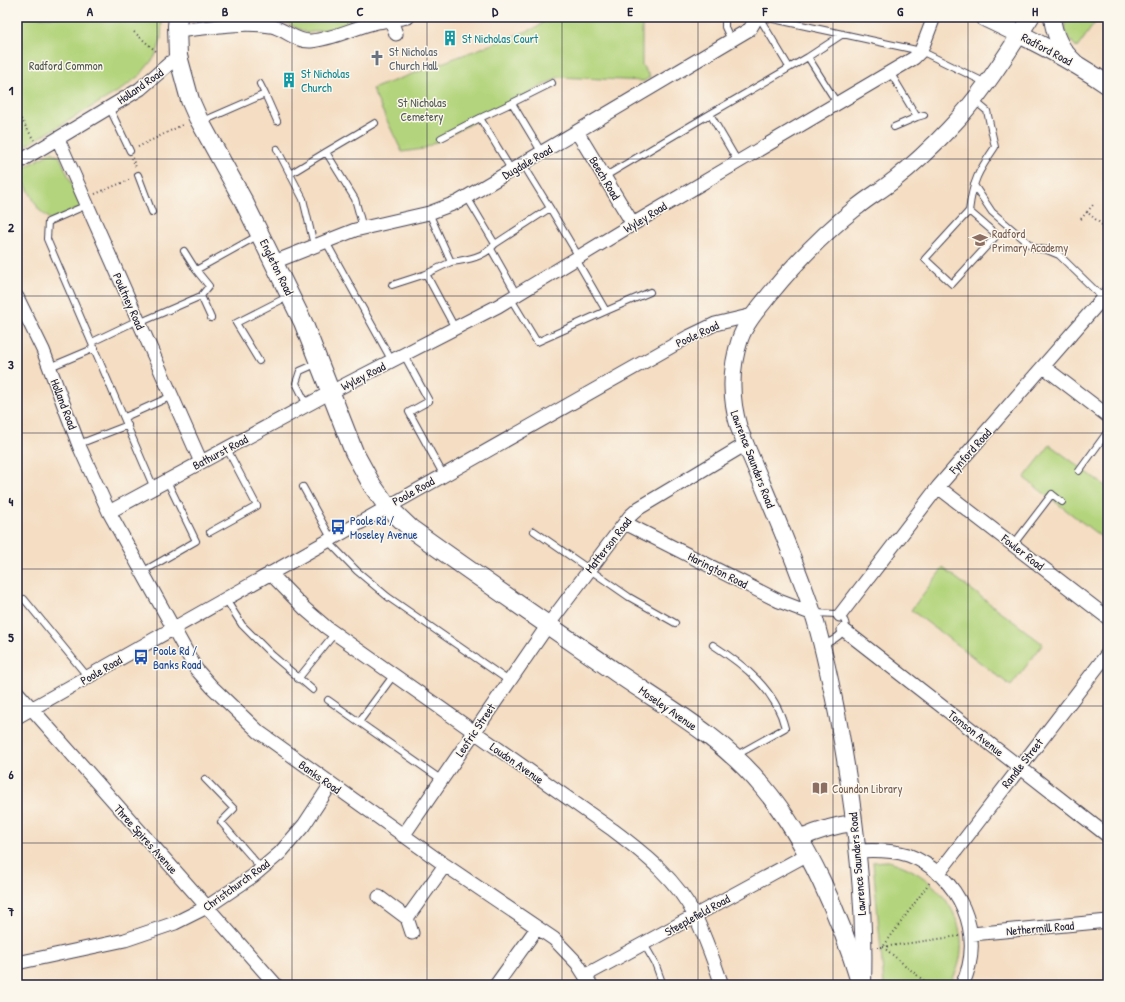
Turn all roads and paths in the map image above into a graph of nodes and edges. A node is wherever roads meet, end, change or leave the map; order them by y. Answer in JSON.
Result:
{"nodes":[{"id":1,"x":408,"y":17,"type":"edge"},
{"id":2,"x":725,"y":17,"type":"edge"},
{"id":3,"x":758,"y":17,"type":"edge"},
{"id":4,"x":764,"y":17,"type":"edge"},
{"id":5,"x":934,"y":17,"type":"edge"},
{"id":6,"x":984,"y":17,"type":"edge"},
{"id":7,"x":1030,"y":17,"type":"edge"},
{"id":8,"x":1052,"y":17,"type":"edge"},
{"id":9,"x":391,"y":20,"type":"junction"},
{"id":10,"x":176,"y":23,"type":"edge"},
{"id":11,"x":134,"y":32,"type":"dead end"},
{"id":12,"x":396,"y":34,"type":"dead end"},
{"id":13,"x":843,"y":34,"type":"junction"},
{"id":14,"x":1019,"y":34,"type":"junction"},
{"id":15,"x":731,"y":40,"type":"junction"},
{"id":16,"x":921,"y":51,"type":"junction"},
{"id":17,"x":157,"y":52,"type":"dead end"},
{"id":18,"x":178,"y":56,"type":"junction"},
{"id":19,"x":808,"y":57,"type":"junction"},
{"id":20,"x":789,"y":67,"type":"junction"},
{"id":21,"x":890,"y":72,"type":"junction"},
{"id":22,"x":1088,"y":72,"type":"junction"},
{"id":23,"x":552,"y":83,"type":"dead end"},
{"id":24,"x":986,"y":83,"type":"junction"},
{"id":25,"x":260,"y":84,"type":"dead end"},
{"id":26,"x":1108,"y":85,"type":"edge"},
{"id":27,"x":265,"y":94,"type":"junction"},
{"id":28,"x":973,"y":100,"type":"junction"},
{"id":29,"x":512,"y":103,"type":"junction"},
{"id":30,"x":837,"y":104,"type":"junction"},
{"id":31,"x":110,"y":107,"type":"junction"},
{"id":32,"x":710,"y":114,"type":"junction"},
{"id":33,"x":480,"y":118,"type":"junction"},
{"id":34,"x":21,"y":119,"type":"dead end"},
{"id":35,"x":199,"y":120,"type":"junction"},
{"id":36,"x":277,"y":121,"type":"dead end"},
{"id":37,"x":375,"y":123,"type":"dead end"},
{"id":38,"x":894,"y":127,"type":"dead end"},
{"id":39,"x":578,"y":132,"type":"junction"},
{"id":40,"x":441,"y":138,"type":"dead end"},
{"id":41,"x":58,"y":139,"type":"junction"},
{"id":42,"x":35,"y":141,"type":"dead end"},
{"id":43,"x":277,"y":148,"type":"dead end"},
{"id":44,"x":130,"y":151,"type":"junction"},
{"id":45,"x":326,"y":152,"type":"junction"},
{"id":46,"x":542,"y":153,"type":"junction"},
{"id":47,"x":738,"y":162,"type":"junction"},
{"id":48,"x":17,"y":163,"type":"edge"},
{"id":49,"x":523,"y":164,"type":"junction"},
{"id":50,"x":512,"y":171,"type":"junction"},
{"id":51,"x":290,"y":174,"type":"junction"},
{"id":52,"x":138,"y":176,"type":"junction"},
{"id":53,"x":604,"y":177,"type":"junction"},
{"id":54,"x":974,"y":185,"type":"junction"},
{"id":55,"x":467,"y":196,"type":"junction"},
{"id":56,"x":85,"y":202,"type":"junction"},
{"id":57,"x":1093,"y":205,"type":"dead end"},
{"id":58,"x":550,"y":208,"type":"junction"},
{"id":59,"x":969,"y":211,"type":"junction"},
{"id":60,"x":152,"y":212,"type":"dead end"},
{"id":61,"x":1087,"y":212,"type":"junction"},
{"id":62,"x":429,"y":213,"type":"junction"},
{"id":63,"x":1081,"y":220,"type":"dead end"},
{"id":64,"x":632,"y":224,"type":"junction"},
{"id":65,"x":363,"y":228,"type":"junction"},
{"id":66,"x":1108,"y":230,"type":"edge"},
{"id":67,"x":260,"y":234,"type":"junction"},
{"id":68,"x":320,"y":243,"type":"junction"},
{"id":69,"x":493,"y":247,"type":"junction"},
{"id":70,"x":184,"y":251,"type":"dead end"},
{"id":71,"x":577,"y":258,"type":"junction"},
{"id":72,"x":274,"y":262,"type":"junction"},
{"id":73,"x":451,"y":262,"type":"junction"},
{"id":74,"x":196,"y":270,"type":"junction"},
{"id":75,"x":426,"y":274,"type":"junction"},
{"id":76,"x":392,"y":285,"type":"dead end"},
{"id":77,"x":650,"y":292,"type":"dead end"},
{"id":78,"x":291,"y":295,"type":"junction"},
{"id":79,"x":1106,"y":295,"type":"edge"},
{"id":80,"x":201,"y":296,"type":"junction"},
{"id":81,"x":17,"y":297,"type":"edge"},
{"id":82,"x":514,"y":297,"type":"junction"},
{"id":83,"x":606,"y":311,"type":"junction"},
{"id":84,"x":753,"y":315,"type":"junction"},
{"id":85,"x":211,"y":318,"type":"dead end"},
{"id":86,"x":139,"y":322,"type":"junction"},
{"id":87,"x":455,"y":328,"type":"junction"},
{"id":88,"x":92,"y":342,"type":"junction"},
{"id":89,"x":95,"y":348,"type":"junction"},
{"id":90,"x":398,"y":358,"type":"junction"},
{"id":91,"x":259,"y":361,"type":"dead end"},
{"id":92,"x":320,"y":363,"type":"junction"},
{"id":93,"x":50,"y":367,"type":"junction"},
{"id":94,"x":1044,"y":367,"type":"junction"},
{"id":95,"x":331,"y":392,"type":"junction"},
{"id":96,"x":172,"y":396,"type":"junction"},
{"id":97,"x":307,"y":405,"type":"junction"},
{"id":98,"x":1108,"y":416,"type":"edge"},
{"id":99,"x":125,"y":417,"type":"junction"},
{"id":100,"x":128,"y":424,"type":"junction"},
{"id":101,"x":1108,"y":431,"type":"edge"},
{"id":102,"x":79,"y":444,"type":"junction"},
{"id":103,"x":746,"y":444,"type":"junction"},
{"id":104,"x":227,"y":449,"type":"junction"},
{"id":105,"x":201,"y":462,"type":"junction"},
{"id":106,"x":1079,"y":471,"type":"dead end"},
{"id":107,"x":443,"y":474,"type":"junction"},
{"id":108,"x":167,"y":481,"type":"junction"},
{"id":109,"x":303,"y":487,"type":"dead end"},
{"id":110,"x":938,"y":487,"type":"junction"},
{"id":111,"x":154,"y":488,"type":"junction"},
{"id":112,"x":1062,"y":502,"type":"dead end"},
{"id":113,"x":387,"y":506,"type":"junction"},
{"id":114,"x":109,"y":512,"type":"junction"},
{"id":115,"x":625,"y":523,"type":"junction"},
{"id":116,"x":534,"y":531,"type":"dead end"},
{"id":117,"x":210,"y":532,"type":"dead end"},
{"id":118,"x":329,"y":539,"type":"junction"},
{"id":119,"x":1013,"y":545,"type":"junction"},
{"id":120,"x":589,"y":570,"type":"junction"},
{"id":121,"x":142,"y":572,"type":"junction"},
{"id":122,"x":270,"y":573,"type":"junction"},
{"id":123,"x":225,"y":598,"type":"junction"},
{"id":124,"x":24,"y":599,"type":"dead end"},
{"id":125,"x":813,"y":614,"type":"junction"},
{"id":126,"x":840,"y":615,"type":"junction"},
{"id":127,"x":1108,"y":618,"type":"edge"},
{"id":128,"x":675,"y":623,"type":"dead end"},
{"id":129,"x":548,"y":625,"type":"junction"},
{"id":130,"x":173,"y":628,"type":"junction"},
{"id":131,"x":844,"y":630,"type":"junction"},
{"id":132,"x":335,"y":633,"type":"junction"},
{"id":133,"x":712,"y":645,"type":"dead end"},
{"id":134,"x":822,"y":645,"type":"junction"},
{"id":135,"x":1108,"y":653,"type":"edge"},
{"id":136,"x":393,"y":676,"type":"junction"},
{"id":137,"x":88,"y":677,"type":"junction"},
{"id":138,"x":298,"y":679,"type":"junction"},
{"id":139,"x":509,"y":681,"type":"junction"},
{"id":140,"x":313,"y":690,"type":"dead end"},
{"id":141,"x":17,"y":692,"type":"edge"},
{"id":142,"x":328,"y":700,"type":"dead end"},
{"id":143,"x":31,"y":710,"type":"junction"},
{"id":144,"x":17,"y":717,"type":"edge"},
{"id":145,"x":359,"y":722,"type":"junction"},
{"id":146,"x":474,"y":732,"type":"junction"},
{"id":147,"x":734,"y":757,"type":"junction"},
{"id":148,"x":1019,"y":766,"type":"junction"},
{"id":149,"x":205,"y":779,"type":"dead end"},
{"id":150,"x":442,"y":780,"type":"junction"},
{"id":151,"x":331,"y":784,"type":"junction"},
{"id":152,"x":854,"y":823,"type":"junction"},
{"id":153,"x":403,"y":836,"type":"junction"},
{"id":154,"x":1108,"y":836,"type":"edge"},
{"id":155,"x":804,"y":847,"type":"junction"},
{"id":156,"x":857,"y":851,"type":"junction"},
{"id":157,"x":445,"y":865,"type":"junction"},
{"id":158,"x":261,"y":868,"type":"junction"},
{"id":159,"x":938,"y":874,"type":"junction"},
{"id":160,"x":379,"y":897,"type":"dead end"},
{"id":161,"x":207,"y":907,"type":"junction"},
{"id":162,"x":695,"y":916,"type":"junction"},
{"id":163,"x":407,"y":918,"type":"junction"},
{"id":164,"x":1108,"y":921,"type":"edge"},
{"id":165,"x":537,"y":928,"type":"junction"},
{"id":166,"x":412,"y":933,"type":"dead end"},
{"id":167,"x":972,"y":934,"type":"junction"},
{"id":168,"x":644,"y":944,"type":"junction"},
{"id":169,"x":883,"y":946,"type":"junction"},
{"id":170,"x":864,"y":947,"type":"junction"},
{"id":171,"x":17,"y":963,"type":"edge"},
{"id":172,"x":589,"y":980,"type":"edge"},
{"id":173,"x":276,"y":985,"type":"edge"},
{"id":174,"x":496,"y":985,"type":"edge"},
{"id":175,"x":663,"y":985,"type":"edge"},
{"id":176,"x":722,"y":985,"type":"edge"},
{"id":177,"x":862,"y":985,"type":"edge"},
{"id":178,"x":929,"y":985,"type":"edge"},
{"id":179,"x":962,"y":985,"type":"edge"}],
"edges":[{"from":1,"to":9,"type":"street"},
{"from":2,"to":15,"type":"lane"},
{"from":3,"to":15,"type":"street","name":"Dugdale Road"},
{"from":3,"to":20,"type":"lane"},
{"from":4,"to":13,"type":"lane"},
{"from":5,"to":16,"type":"street"},
{"from":6,"to":14,"type":"main road","name":"Radford Road"},
{"from":7,"to":14,"type":"street","name":"Lawrence Saunders Road"},
{"from":8,"to":22,"type":"street"},
{"from":9,"to":10,"type":"street"},
{"from":9,"to":12,"type":"street"},
{"from":10,"to":18,"type":"main road","name":"Engleton Road"},
{"from":11,"to":17,"type":"path"},
{"from":13,"to":16,"type":"lane"},
{"from":13,"to":19,"type":"lane"},
{"from":14,"to":22,"type":"main road","name":"Radford Road"},
{"from":14,"to":24,"type":"street","name":"Lawrence Saunders Road"},
{"from":15,"to":39,"type":"street","name":"Dugdale Road"},
{"from":16,"to":21,"type":"street","name":"Wyley Road"},
{"from":16,"to":24,"type":"lane"},
{"from":18,"to":31,"type":"street","name":"Holland Road"},
{"from":18,"to":35,"type":"main road","name":"Engleton Road"},
{"from":19,"to":20,"type":"lane"},
{"from":19,"to":30,"type":"lane"},
{"from":20,"to":32,"type":"lane"},
{"from":21,"to":30,"type":"street","name":"Wyley Road"},
{"from":21,"to":38,"type":"lane"},
{"from":22,"to":26,"type":"main road","name":"Radford Road"},
{"from":23,"to":29,"type":"lane"},
{"from":24,"to":28,"type":"street","name":"Lawrence Saunders Road"},
{"from":25,"to":27,"type":"lane"},
{"from":27,"to":35,"type":"lane"},
{"from":27,"to":36,"type":"lane"},
{"from":28,"to":54,"type":"lane"},
{"from":28,"to":84,"type":"street","name":"Lawrence Saunders Road"},
{"from":29,"to":33,"type":"lane"},
{"from":29,"to":46,"type":"lane"},
{"from":30,"to":47,"type":"street","name":"Wyley Road"},
{"from":31,"to":41,"type":"street","name":"Holland Road"},
{"from":31,"to":44,"type":"lane"},
{"from":32,"to":47,"type":"lane"},
{"from":32,"to":53,"type":"lane"},
{"from":33,"to":40,"type":"lane"},
{"from":33,"to":50,"type":"lane"},
{"from":34,"to":42,"type":"path"},
{"from":35,"to":44,"type":"path"},
{"from":35,"to":67,"type":"main road","name":"Engleton Road"},
{"from":37,"to":45,"type":"lane"},
{"from":39,"to":46,"type":"street","name":"Dugdale Road"},
{"from":39,"to":53,"type":"street","name":"Beech Road"},
{"from":41,"to":48,"type":"street","name":"Holland Road"},
{"from":41,"to":56,"type":"street","name":"Poultney Road"},
{"from":43,"to":51,"type":"lane"},
{"from":44,"to":52,"type":"path"},
{"from":45,"to":51,"type":"lane"},
{"from":45,"to":65,"type":"lane"},
{"from":46,"to":49,"type":"street","name":"Dugdale Road"},
{"from":47,"to":64,"type":"street","name":"Wyley Road"},
{"from":49,"to":50,"type":"street","name":"Dugdale Road"},
{"from":49,"to":58,"type":"lane"},
{"from":50,"to":55,"type":"street","name":"Dugdale Road"},
{"from":51,"to":68,"type":"lane"},
{"from":52,"to":56,"type":"path"},
{"from":52,"to":60,"type":"lane"},
{"from":53,"to":64,"type":"street","name":"Beech Road"},
{"from":54,"to":59,"type":"lane"},
{"from":54,"to":79,"type":"lane"},
{"from":55,"to":62,"type":"street","name":"Dugdale Road"},
{"from":55,"to":69,"type":"lane"},
{"from":56,"to":86,"type":"street","name":"Poultney Road"},
{"from":56,"to":88,"type":"lane"},
{"from":57,"to":61,"type":"path"},
{"from":58,"to":69,"type":"lane"},
{"from":58,"to":71,"type":"lane"},
{"from":59,"to":59,"type":"lane"},
{"from":61,"to":63,"type":"path"},
{"from":61,"to":66,"type":"path"},
{"from":62,"to":65,"type":"street","name":"Dugdale Road"},
{"from":62,"to":73,"type":"lane"},
{"from":64,"to":71,"type":"street","name":"Wyley Road"},
{"from":65,"to":68,"type":"street","name":"Dugdale Road"},
{"from":67,"to":72,"type":"main road","name":"Engleton Road"},
{"from":67,"to":74,"type":"lane"},
{"from":68,"to":72,"type":"street","name":"Dugdale Road"},
{"from":68,"to":90,"type":"lane"},
{"from":69,"to":73,"type":"lane"},
{"from":69,"to":82,"type":"lane"},
{"from":70,"to":74,"type":"lane"},
{"from":71,"to":82,"type":"street","name":"Wyley Road"},
{"from":71,"to":83,"type":"lane"},
{"from":72,"to":78,"type":"main road","name":"Engleton Road"},
{"from":73,"to":75,"type":"lane"},
{"from":74,"to":80,"type":"lane"},
{"from":75,"to":76,"type":"lane"},
{"from":75,"to":87,"type":"lane"},
{"from":77,"to":83,"type":"lane"},
{"from":78,"to":91,"type":"lane"},
{"from":78,"to":92,"type":"main road","name":"Engleton Road"},
{"from":79,"to":94,"type":"street","name":"Fynford Road"},
{"from":80,"to":85,"type":"lane"},
{"from":80,"to":86,"type":"lane"},
{"from":81,"to":93,"type":"street","name":"Holland Road"},
{"from":82,"to":83,"type":"lane"},
{"from":82,"to":87,"type":"street","name":"Wyley Road"},
{"from":84,"to":103,"type":"street","name":"Lawrence Saunders Road"},
{"from":84,"to":107,"type":"street","name":"Poole Road"},
{"from":86,"to":88,"type":"lane"},
{"from":86,"to":96,"type":"street","name":"Poultney Road"},
{"from":87,"to":90,"type":"street","name":"Wyley Road"},
{"from":88,"to":89,"type":"lane"},
{"from":89,"to":93,"type":"lane"},
{"from":89,"to":99,"type":"lane"},
{"from":90,"to":95,"type":"street","name":"Wyley Road"},
{"from":90,"to":107,"type":"lane"},
{"from":92,"to":95,"type":"main road","name":"Engleton Road"},
{"from":92,"to":97,"type":"lane"},
{"from":93,"to":102,"type":"street","name":"Holland Road"},
{"from":94,"to":98,"type":"street"},
{"from":94,"to":110,"type":"street","name":"Fynford Road"},
{"from":95,"to":97,"type":"street","name":"Bathurst Road"},
{"from":95,"to":113,"type":"main road","name":"Engleton Road"},
{"from":96,"to":99,"type":"lane"},
{"from":96,"to":105,"type":"street","name":"Poultney Road"},
{"from":97,"to":104,"type":"street","name":"Bathurst Road"},
{"from":99,"to":100,"type":"lane"},
{"from":100,"to":102,"type":"lane"},
{"from":100,"to":111,"type":"lane"},
{"from":101,"to":106,"type":"lane"},
{"from":102,"to":114,"type":"street","name":"Holland Road"},
{"from":103,"to":115,"type":"street","name":"Matterson Road"},
{"from":103,"to":125,"type":"street","name":"Lawrence Saunders Road"},
{"from":104,"to":105,"type":"street","name":"Bathurst Road"},
{"from":104,"to":117,"type":"lane"},
{"from":105,"to":108,"type":"street","name":"Bathurst Road"},
{"from":107,"to":113,"type":"street","name":"Poole Road"},
{"from":108,"to":111,"type":"street","name":"Bathurst Road"},
{"from":108,"to":121,"type":"lane"},
{"from":109,"to":118,"type":"lane"},
{"from":110,"to":119,"type":"street","name":"Fowler Road"},
{"from":110,"to":126,"type":"street","name":"Fynford Road"},
{"from":111,"to":114,"type":"street","name":"Bathurst Road"},
{"from":112,"to":119,"type":"lane"},
{"from":113,"to":118,"type":"street","name":"Poole Road"},
{"from":113,"to":129,"type":"main road","name":"Moseley Avenue"},
{"from":114,"to":121,"type":"street","name":"Banks Road"},
{"from":115,"to":120,"type":"street","name":"Matterson Road"},
{"from":115,"to":125,"type":"street","name":"Harington Road"},
{"from":116,"to":120,"type":"lane"},
{"from":118,"to":122,"type":"street","name":"Poole Road"},
{"from":118,"to":139,"type":"lane"},
{"from":119,"to":127,"type":"street","name":"Fowler Road"},
{"from":120,"to":128,"type":"lane"},
{"from":120,"to":129,"type":"street","name":"Matterson Road"},
{"from":121,"to":130,"type":"street","name":"Banks Road"},
{"from":122,"to":123,"type":"street","name":"Poole Road"},
{"from":122,"to":132,"type":"street","name":"Loudon Avenue"},
{"from":123,"to":130,"type":"street","name":"Poole Road"},
{"from":123,"to":138,"type":"lane"},
{"from":124,"to":137,"type":"lane"},
{"from":125,"to":126,"type":"lane"},
{"from":125,"to":134,"type":"street","name":"Lawrence Saunders Road"},
{"from":126,"to":131,"type":"lane"},
{"from":129,"to":139,"type":"street","name":"Leofric Street"},
{"from":129,"to":147,"type":"main road","name":"Moseley Avenue"},
{"from":130,"to":137,"type":"street","name":"Poole Road"},
{"from":130,"to":151,"type":"street","name":"Banks Road"},
{"from":131,"to":134,"type":"lane"},
{"from":131,"to":148,"type":"street","name":"Tomson Avenue"},
{"from":132,"to":136,"type":"street","name":"Loudon Avenue"},
{"from":132,"to":138,"type":"lane"},
{"from":133,"to":147,"type":"lane"},
{"from":134,"to":152,"type":"street","name":"Lawrence Saunders Road"},
{"from":135,"to":148,"type":"street","name":"Randle Street"},
{"from":136,"to":145,"type":"lane"},
{"from":136,"to":146,"type":"street","name":"Loudon Avenue"},
{"from":137,"to":143,"type":"street","name":"Poole Road"},
{"from":138,"to":140,"type":"lane"},
{"from":139,"to":146,"type":"street","name":"Leofric Street"},
{"from":141,"to":143,"type":"street","name":"Three Spires Avenue"},
{"from":142,"to":145,"type":"lane"},
{"from":143,"to":144,"type":"street","name":"Poole Road"},
{"from":143,"to":161,"type":"street","name":"Three Spires Avenue"},
{"from":145,"to":150,"type":"lane"},
{"from":146,"to":150,"type":"street","name":"Leofric Street"},
{"from":146,"to":162,"type":"street","name":"Loudon Avenue"},
{"from":147,"to":155,"type":"main road","name":"Moseley Avenue"},
{"from":148,"to":154,"type":"street","name":"Tomson Avenue"},
{"from":148,"to":159,"type":"street","name":"Randle Street"},
{"from":149,"to":158,"type":"lane"},
{"from":150,"to":153,"type":"street","name":"Leofric Street"},
{"from":151,"to":153,"type":"street","name":"Banks Road"},
{"from":151,"to":158,"type":"street","name":"Christchurch Road"},
{"from":152,"to":155,"type":"street"},
{"from":152,"to":156,"type":"street","name":"Lawrence Saunders Road"},
{"from":153,"to":157,"type":"street","name":"Banks Road"},
{"from":155,"to":162,"type":"street","name":"Steeplefield Road"},
{"from":155,"to":177,"type":"main road","name":"Moseley Avenue"},
{"from":156,"to":159,"type":"street"},
{"from":156,"to":170,"type":"street","name":"Lawrence Saunders Road"},
{"from":157,"to":163,"type":"street"},
{"from":157,"to":165,"type":"street","name":"Banks Road"},
{"from":158,"to":161,"type":"street","name":"Christchurch Road"},
{"from":159,"to":167,"type":"street"},
{"from":159,"to":169,"type":"path"},
{"from":160,"to":163,"type":"street"},
{"from":161,"to":171,"type":"street","name":"Christchurch Road"},
{"from":161,"to":173,"type":"street","name":"Three Spires Avenue"},
{"from":162,"to":168,"type":"street","name":"Steeplefield Road"},
{"from":162,"to":176,"type":"street","name":"Loudon Avenue"},
{"from":163,"to":166,"type":"street"},
{"from":164,"to":167,"type":"street","name":"Nethermill Road"},
{"from":165,"to":172,"type":"street","name":"Banks Road"},
{"from":165,"to":174,"type":"street"},
{"from":167,"to":169,"type":"path"},
{"from":167,"to":179,"type":"street"},
{"from":168,"to":172,"type":"street","name":"Steeplefield Road"},
{"from":168,"to":175,"type":"lane"},
{"from":169,"to":170,"type":"path"},
{"from":169,"to":178,"type":"path"},
{"from":170,"to":177,"type":"street","name":"Lawrence Saunders Road"}]}
